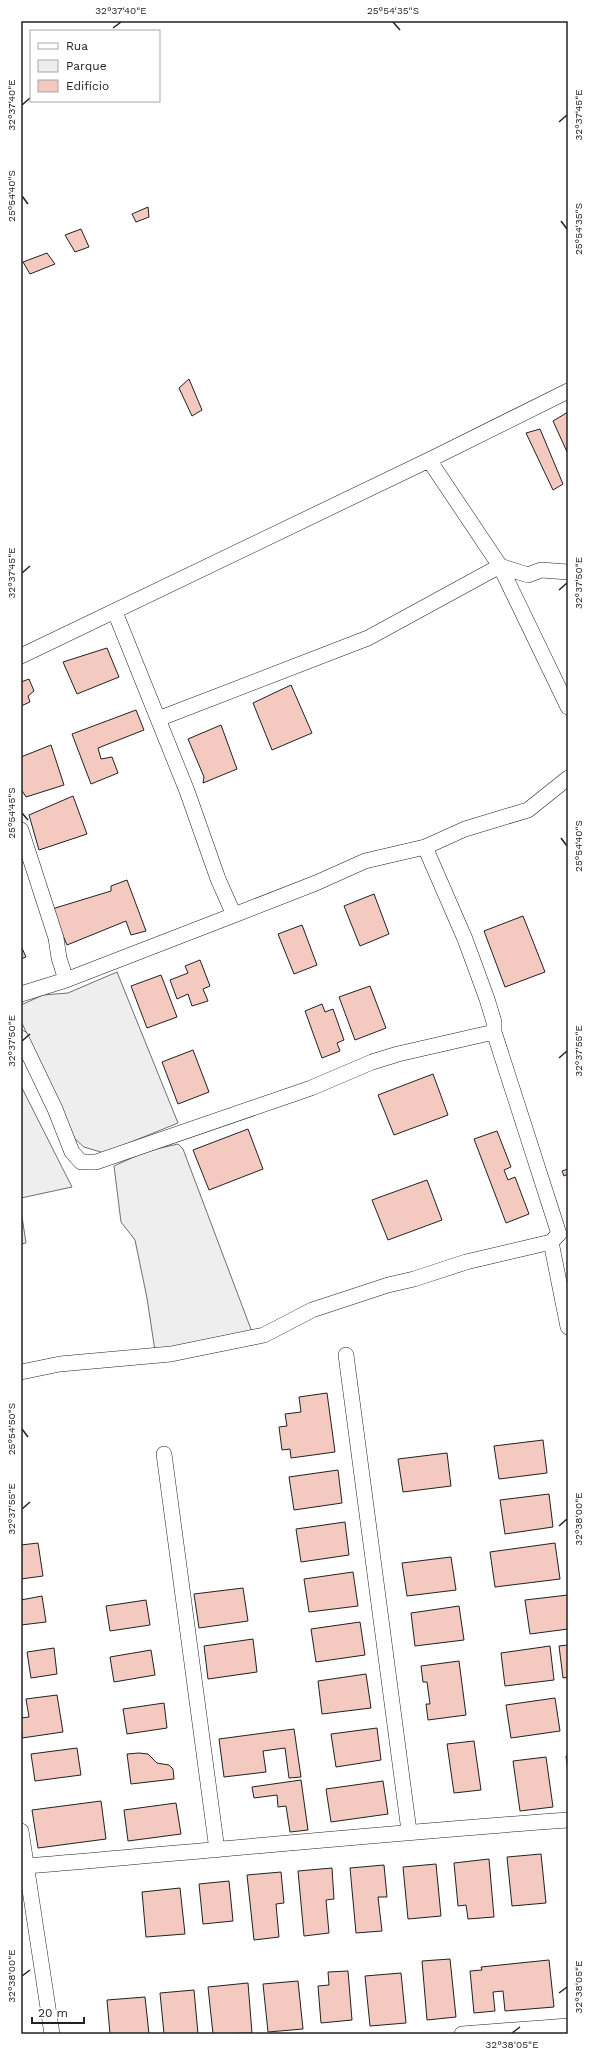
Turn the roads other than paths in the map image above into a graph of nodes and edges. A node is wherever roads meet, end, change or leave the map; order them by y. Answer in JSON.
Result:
{"nodes":[{"id":1,"x":568,"y":391,"type":"edge"},
{"id":2,"x":429,"y":460,"type":"junction"},
{"id":3,"x":500,"y":566,"type":"junction"},
{"id":4,"x":568,"y":572,"type":"edge"},
{"id":5,"x":115,"y":612,"type":"junction"},
{"id":6,"x":21,"y":656,"type":"edge"},
{"id":7,"x":568,"y":707,"type":"edge"},
{"id":8,"x":158,"y":719,"type":"junction"},
{"id":9,"x":568,"y":778,"type":"edge"},
{"id":10,"x":21,"y":830,"type":"edge"},
{"id":11,"x":425,"y":847,"type":"junction"},
{"id":12,"x":234,"y":915,"type":"junction"},
{"id":13,"x":66,"y":980,"type":"junction"},
{"id":14,"x":21,"y":994,"type":"edge"},
{"id":15,"x":494,"y":1032,"type":"junction"},
{"id":16,"x":21,"y":1038,"type":"edge"},
{"id":17,"x":560,"y":1236,"type":"edge"},
{"id":18,"x":568,"y":1327,"type":"edge"},
{"id":19,"x":346,"y":1355,"type":"dead end"},
{"id":20,"x":21,"y":1372,"type":"edge"},
{"id":21,"x":164,"y":1454,"type":"dead end"},
{"id":22,"x":568,"y":1820,"type":"edge"},
{"id":23,"x":21,"y":1831,"type":"edge"},
{"id":24,"x":409,"y":1831,"type":"junction"},
{"id":25,"x":217,"y":1850,"type":"junction"},
{"id":26,"x":27,"y":1866,"type":"junction"},
{"id":27,"x":568,"y":2026,"type":"edge"},
{"id":28,"x":52,"y":2034,"type":"edge"},
{"id":29,"x":462,"y":2034,"type":"edge"}],
"edges":[{"from":1,"to":2,"type":"street"},
{"from":2,"to":3,"type":"street"},
{"from":2,"to":5,"type":"street"},
{"from":3,"to":4,"type":"street"},
{"from":3,"to":7,"type":"street"},
{"from":3,"to":8,"type":"street"},
{"from":5,"to":6,"type":"street"},
{"from":5,"to":8,"type":"street"},
{"from":8,"to":12,"type":"street"},
{"from":9,"to":11,"type":"street"},
{"from":10,"to":13,"type":"street"},
{"from":11,"to":12,"type":"street"},
{"from":11,"to":15,"type":"street"},
{"from":12,"to":13,"type":"street"},
{"from":13,"to":14,"type":"street"},
{"from":15,"to":16,"type":"street"},
{"from":15,"to":17,"type":"street"},
{"from":17,"to":18,"type":"street"},
{"from":17,"to":20,"type":"street"},
{"from":19,"to":24,"type":"street"},
{"from":21,"to":25,"type":"street"},
{"from":22,"to":24,"type":"street"},
{"from":23,"to":26,"type":"street"},
{"from":24,"to":25,"type":"street"},
{"from":25,"to":26,"type":"street"},
{"from":26,"to":28,"type":"street"},
{"from":27,"to":29,"type":"street"}]}
